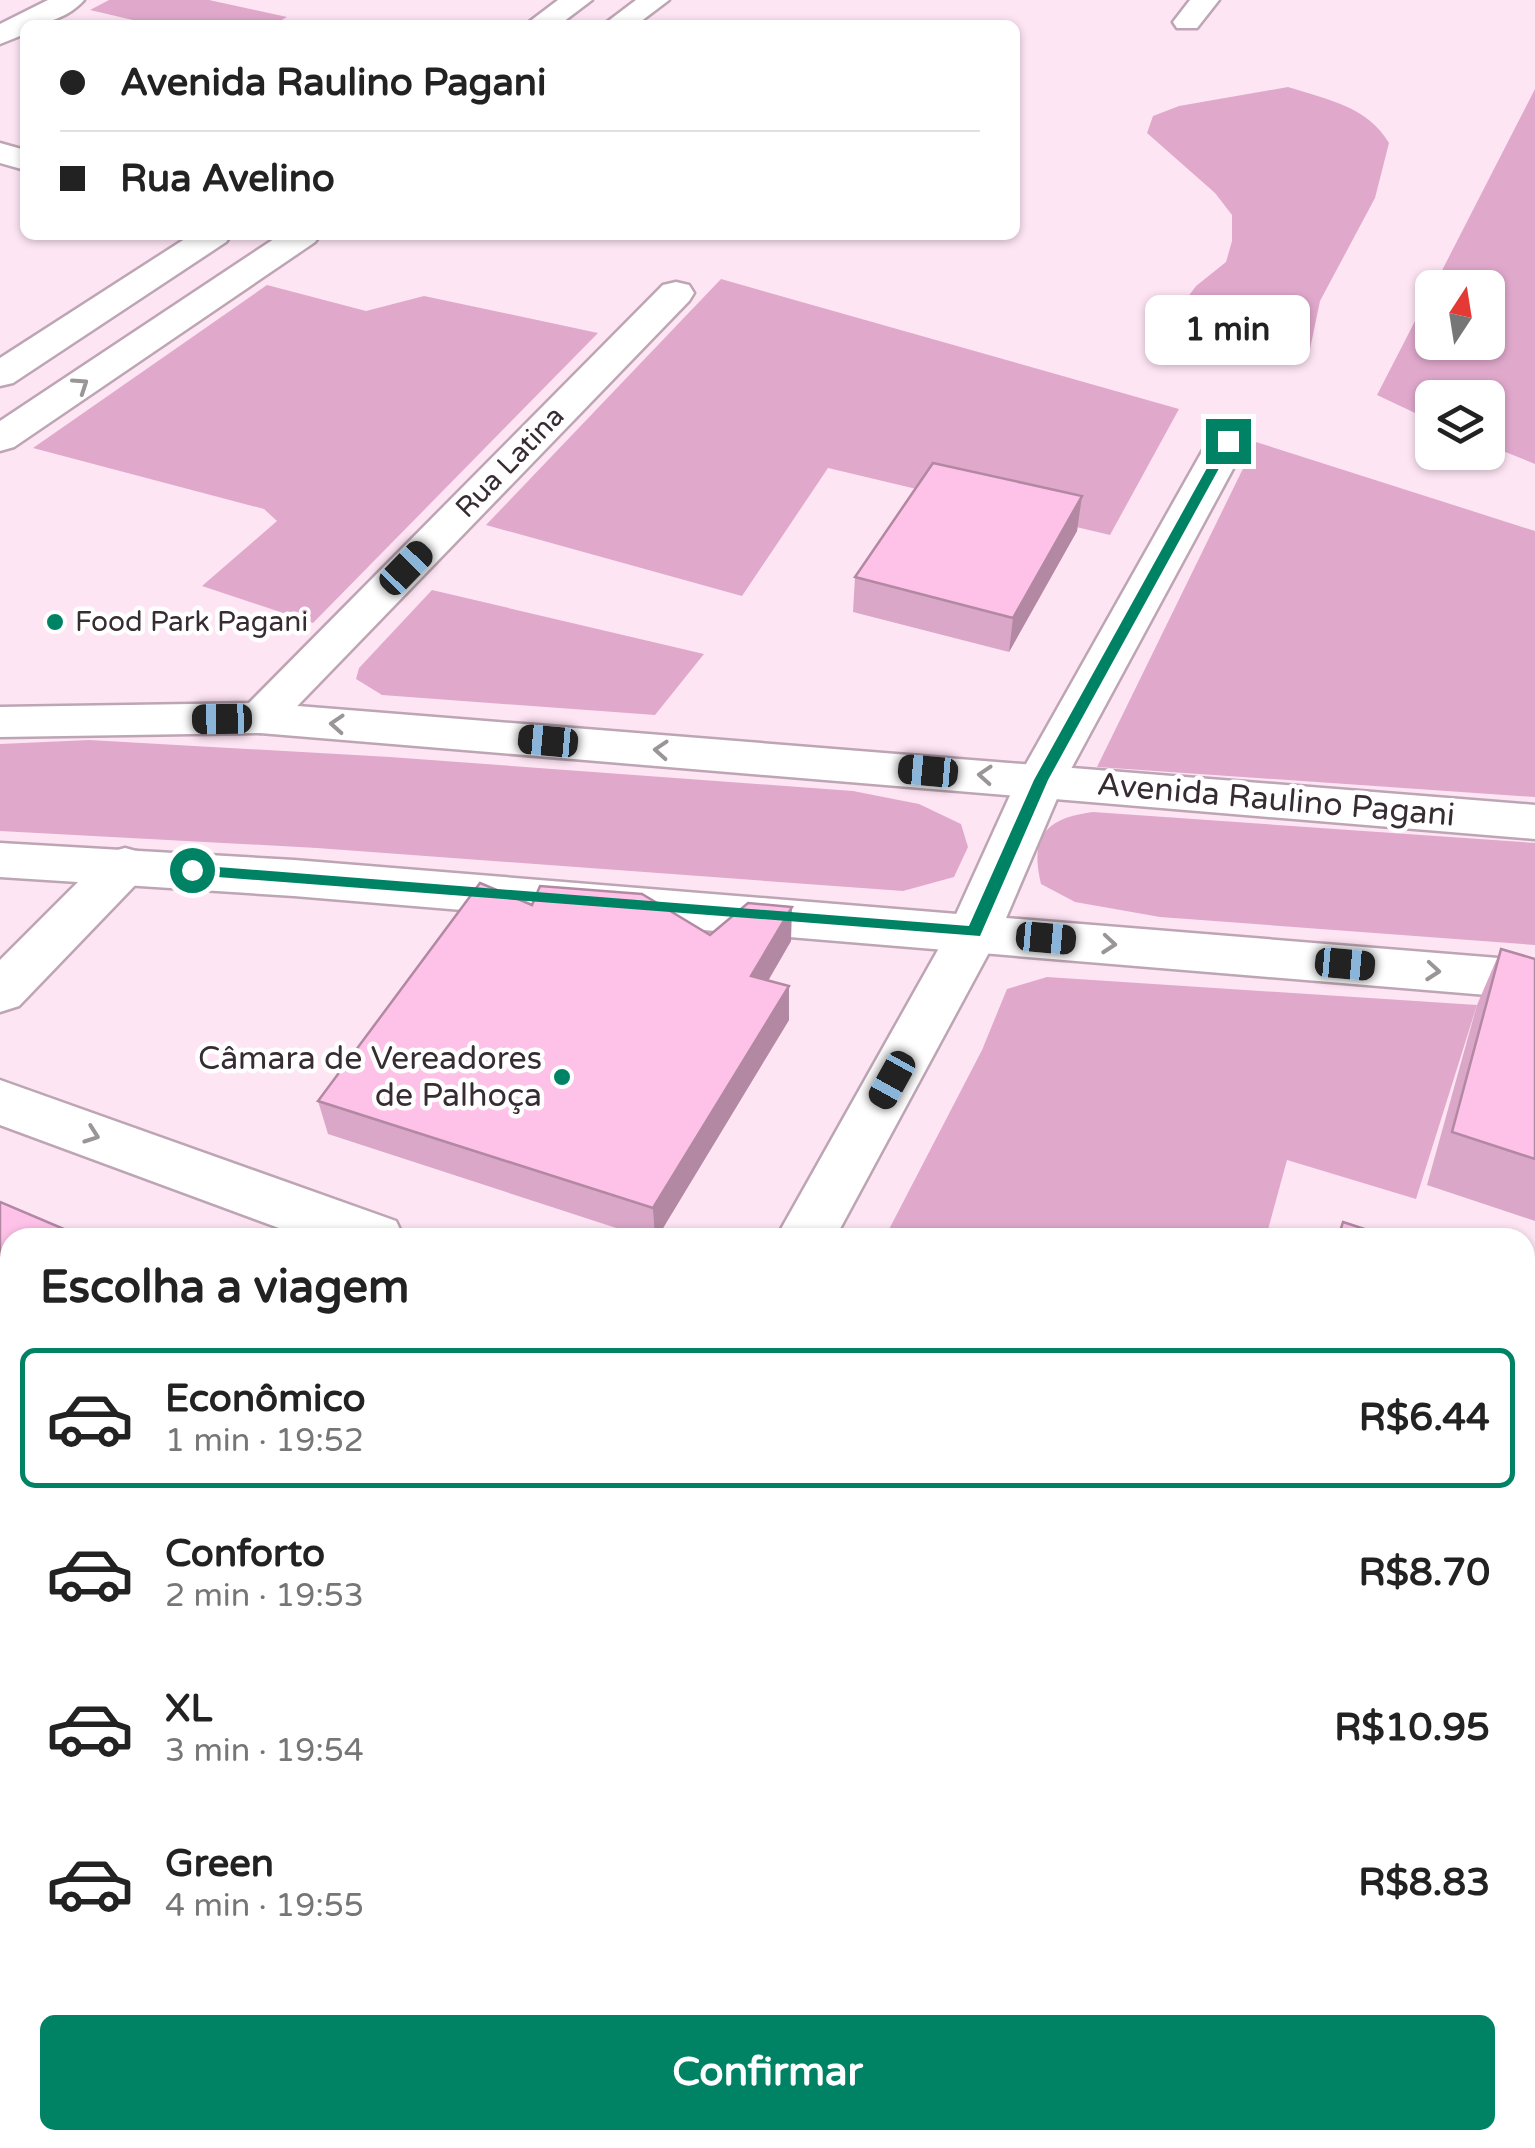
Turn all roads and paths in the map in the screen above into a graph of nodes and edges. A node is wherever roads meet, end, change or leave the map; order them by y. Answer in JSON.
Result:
{"nodes":[{"id":1,"x":70,"y":0,"type":"edge"},
{"id":2,"x":578,"y":0,"type":"edge"},
{"id":3,"x":655,"y":0,"type":"edge"},
{"id":4,"x":30,"y":20,"type":"edge"},
{"id":5,"x":547,"y":20,"type":"edge"},
{"id":6,"x":625,"y":20,"type":"edge"},
{"id":7,"x":206,"y":240,"type":"edge"},
{"id":8,"x":291,"y":240,"type":"edge"},
{"id":9,"x":676,"y":293,"type":"dead end"},
{"id":10,"x":0,"y":375,"type":"edge"},
{"id":11,"x":0,"y":439,"type":"edge"},
{"id":12,"x":1228,"y":441,"type":"dead end"},
{"id":13,"x":260,"y":718,"type":"junction"},
{"id":14,"x":0,"y":722,"type":"edge"},
{"id":15,"x":1041,"y":780,"type":"junction"},
{"id":16,"x":1535,"y":822,"type":"edge"},
{"id":17,"x":0,"y":860,"type":"edge"},
{"id":18,"x":125,"y":865,"type":"junction"},
{"id":19,"x":974,"y":932,"type":"junction"},
{"id":20,"x":1535,"y":980,"type":"edge"},
{"id":21,"x":0,"y":992,"type":"edge"},
{"id":22,"x":0,"y":1102,"type":"edge"},
{"id":23,"x":347,"y":1228,"type":"edge"},
{"id":24,"x":810,"y":1228,"type":"edge"}],
"edges":[{"from":1,"to":4,"type":"main road"},
{"from":2,"to":5,"type":"main road"},
{"from":3,"to":6,"type":"main road"},
{"from":7,"to":10,"type":"main road"},
{"from":11,"to":8,"type":"main road","one_way":true},
{"from":9,"to":13,"type":"main road","name":"Rua Latina"},
{"from":12,"to":15,"type":"main road"},
{"from":13,"to":14,"type":"main road","name":"Avenida Raulino Pagani"},
{"from":15,"to":13,"type":"main road","name":"Avenida Raulino Pagani","one_way":true},
{"from":15,"to":16,"type":"main road","name":"Avenida Raulino Pagani"},
{"from":15,"to":19,"type":"main road"},
{"from":17,"to":18,"type":"main road"},
{"from":18,"to":19,"type":"main road"},
{"from":18,"to":21,"type":"main road"},
{"from":19,"to":20,"type":"main road","one_way":true},
{"from":19,"to":24,"type":"main road"},
{"from":22,"to":23,"type":"main road","one_way":true}]}
